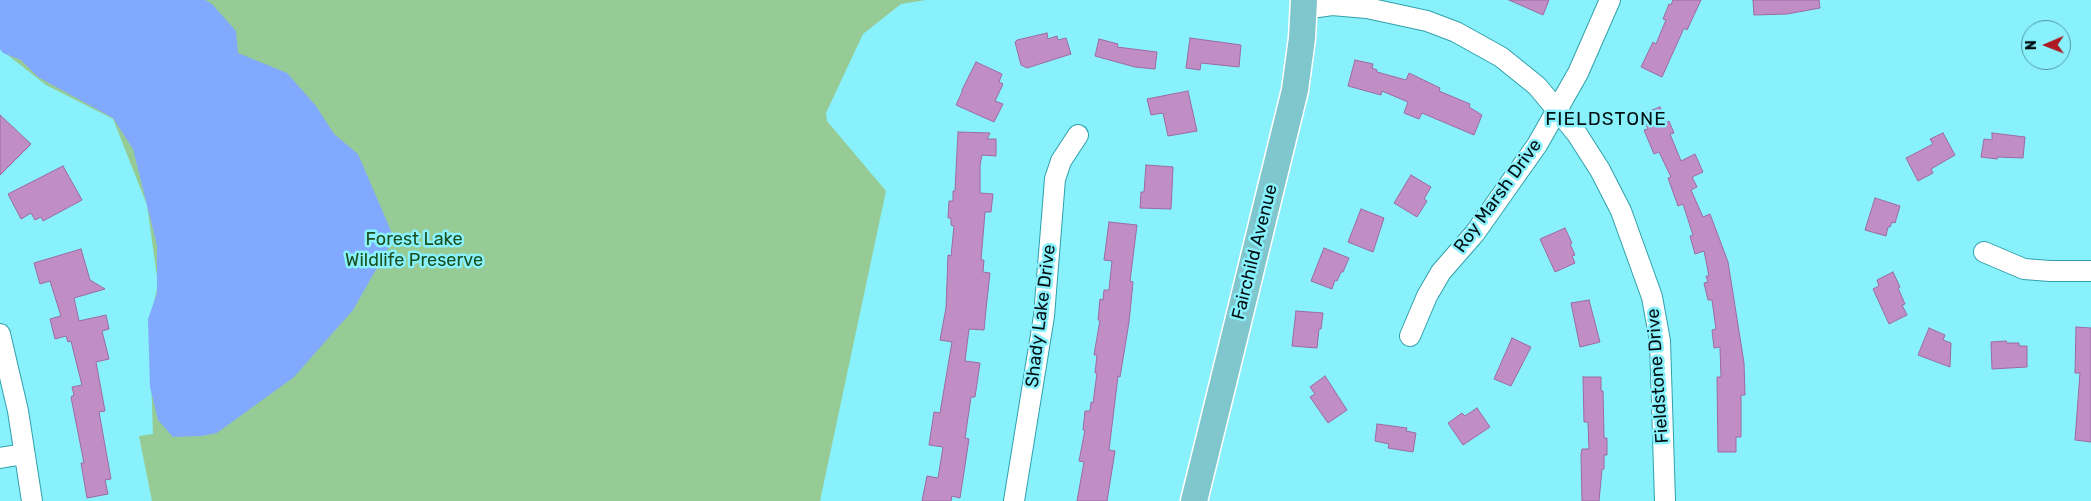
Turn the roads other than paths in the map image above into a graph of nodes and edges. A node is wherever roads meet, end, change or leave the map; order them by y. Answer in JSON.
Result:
{"nodes":[{"id":1,"x":1610,"y":0,"type":"edge"},
{"id":2,"x":1304,"y":4,"type":"edge"},
{"id":3,"x":1557,"y":110,"type":"junction"},
{"id":4,"x":1078,"y":135,"type":"dead end"},
{"id":5,"x":1984,"y":252,"type":"dead end"},
{"id":6,"x":2091,"y":271,"type":"edge"},
{"id":7,"x":0,"y":334,"type":"edge"},
{"id":8,"x":1410,"y":336,"type":"dead end"},
{"id":9,"x":24,"y":454,"type":"junction"},
{"id":10,"x":0,"y":458,"type":"edge"},
{"id":11,"x":32,"y":501,"type":"edge"},
{"id":12,"x":1014,"y":501,"type":"edge"},
{"id":13,"x":1194,"y":501,"type":"edge"},
{"id":14,"x":1665,"y":501,"type":"edge"}],
"edges":[{"from":1,"to":3,"type":"street","name":"Roy Marsh Drive"},
{"from":2,"to":3,"type":"street","name":"Fieldstone Drive"},
{"from":2,"to":13,"type":"main road","name":"Fairchild Avenue"},
{"from":3,"to":8,"type":"street","name":"Roy Marsh Drive"},
{"from":3,"to":14,"type":"street","name":"Fieldstone Drive"},
{"from":4,"to":12,"type":"street","name":"Shady Lake Drive"},
{"from":5,"to":6,"type":"street"},
{"from":7,"to":9,"type":"street"},
{"from":9,"to":10,"type":"street"},
{"from":9,"to":11,"type":"street"}]}
